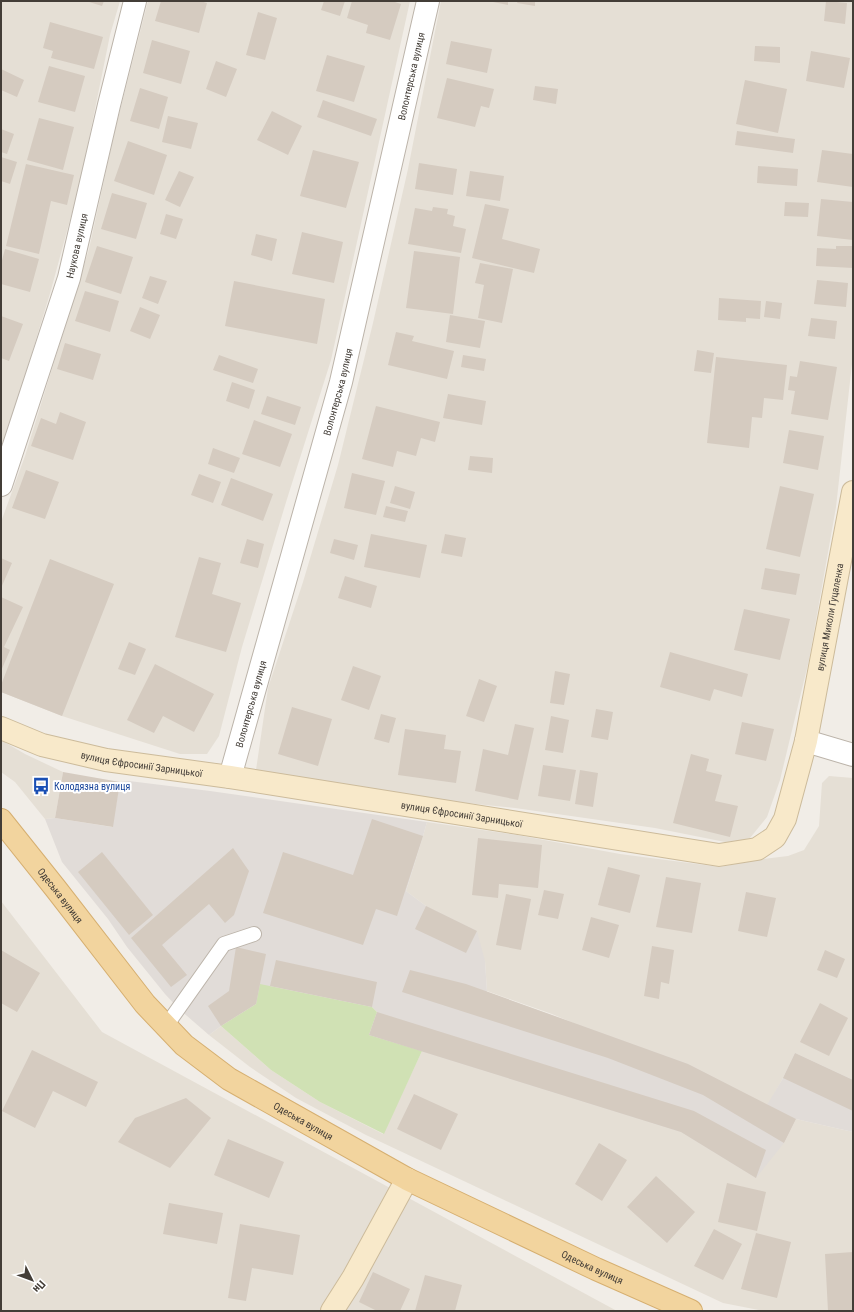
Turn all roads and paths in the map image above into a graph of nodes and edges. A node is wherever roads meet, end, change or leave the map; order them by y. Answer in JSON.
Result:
{"nodes":[{"id":1,"x":135,"y":1,"type":"edge"},
{"id":2,"x":428,"y":1,"type":"edge"},
{"id":3,"x":1,"y":485,"type":"edge"},
{"id":4,"x":853,"y":492,"type":"edge"},
{"id":5,"x":1,"y":728,"type":"edge"},
{"id":6,"x":806,"y":741,"type":"junction"},
{"id":7,"x":853,"y":755,"type":"edge"},
{"id":8,"x":230,"y":778,"type":"junction"},
{"id":9,"x":1,"y":820,"type":"edge"},
{"id":10,"x":254,"y":934,"type":"dead end"},
{"id":11,"x":166,"y":1026,"type":"junction"},
{"id":12,"x":407,"y":1179,"type":"junction"},
{"id":13,"x":332,"y":1311,"type":"edge"},
{"id":14,"x":692,"y":1311,"type":"edge"}],
"edges":[{"from":1,"to":3,"type":"street","name":"Наукова вулиця"},
{"from":2,"to":8,"type":"street","name":"Волонтерська вулиця"},
{"from":4,"to":6,"type":"street","name":"вулиця Миколи Гуцаленка"},
{"from":5,"to":8,"type":"street","name":"вулиця Єфросинії Зарницької"},
{"from":6,"to":7,"type":"street"},
{"from":6,"to":8,"type":"street","name":"вулиця Єфросинії Зарницької"},
{"from":9,"to":11,"type":"main road","name":"Одеська вулиця"},
{"from":10,"to":11,"type":"lane"},
{"from":11,"to":12,"type":"main road","name":"Одеська вулиця"},
{"from":12,"to":13,"type":"street"},
{"from":12,"to":14,"type":"main road","name":"Одеська вулиця"}]}
